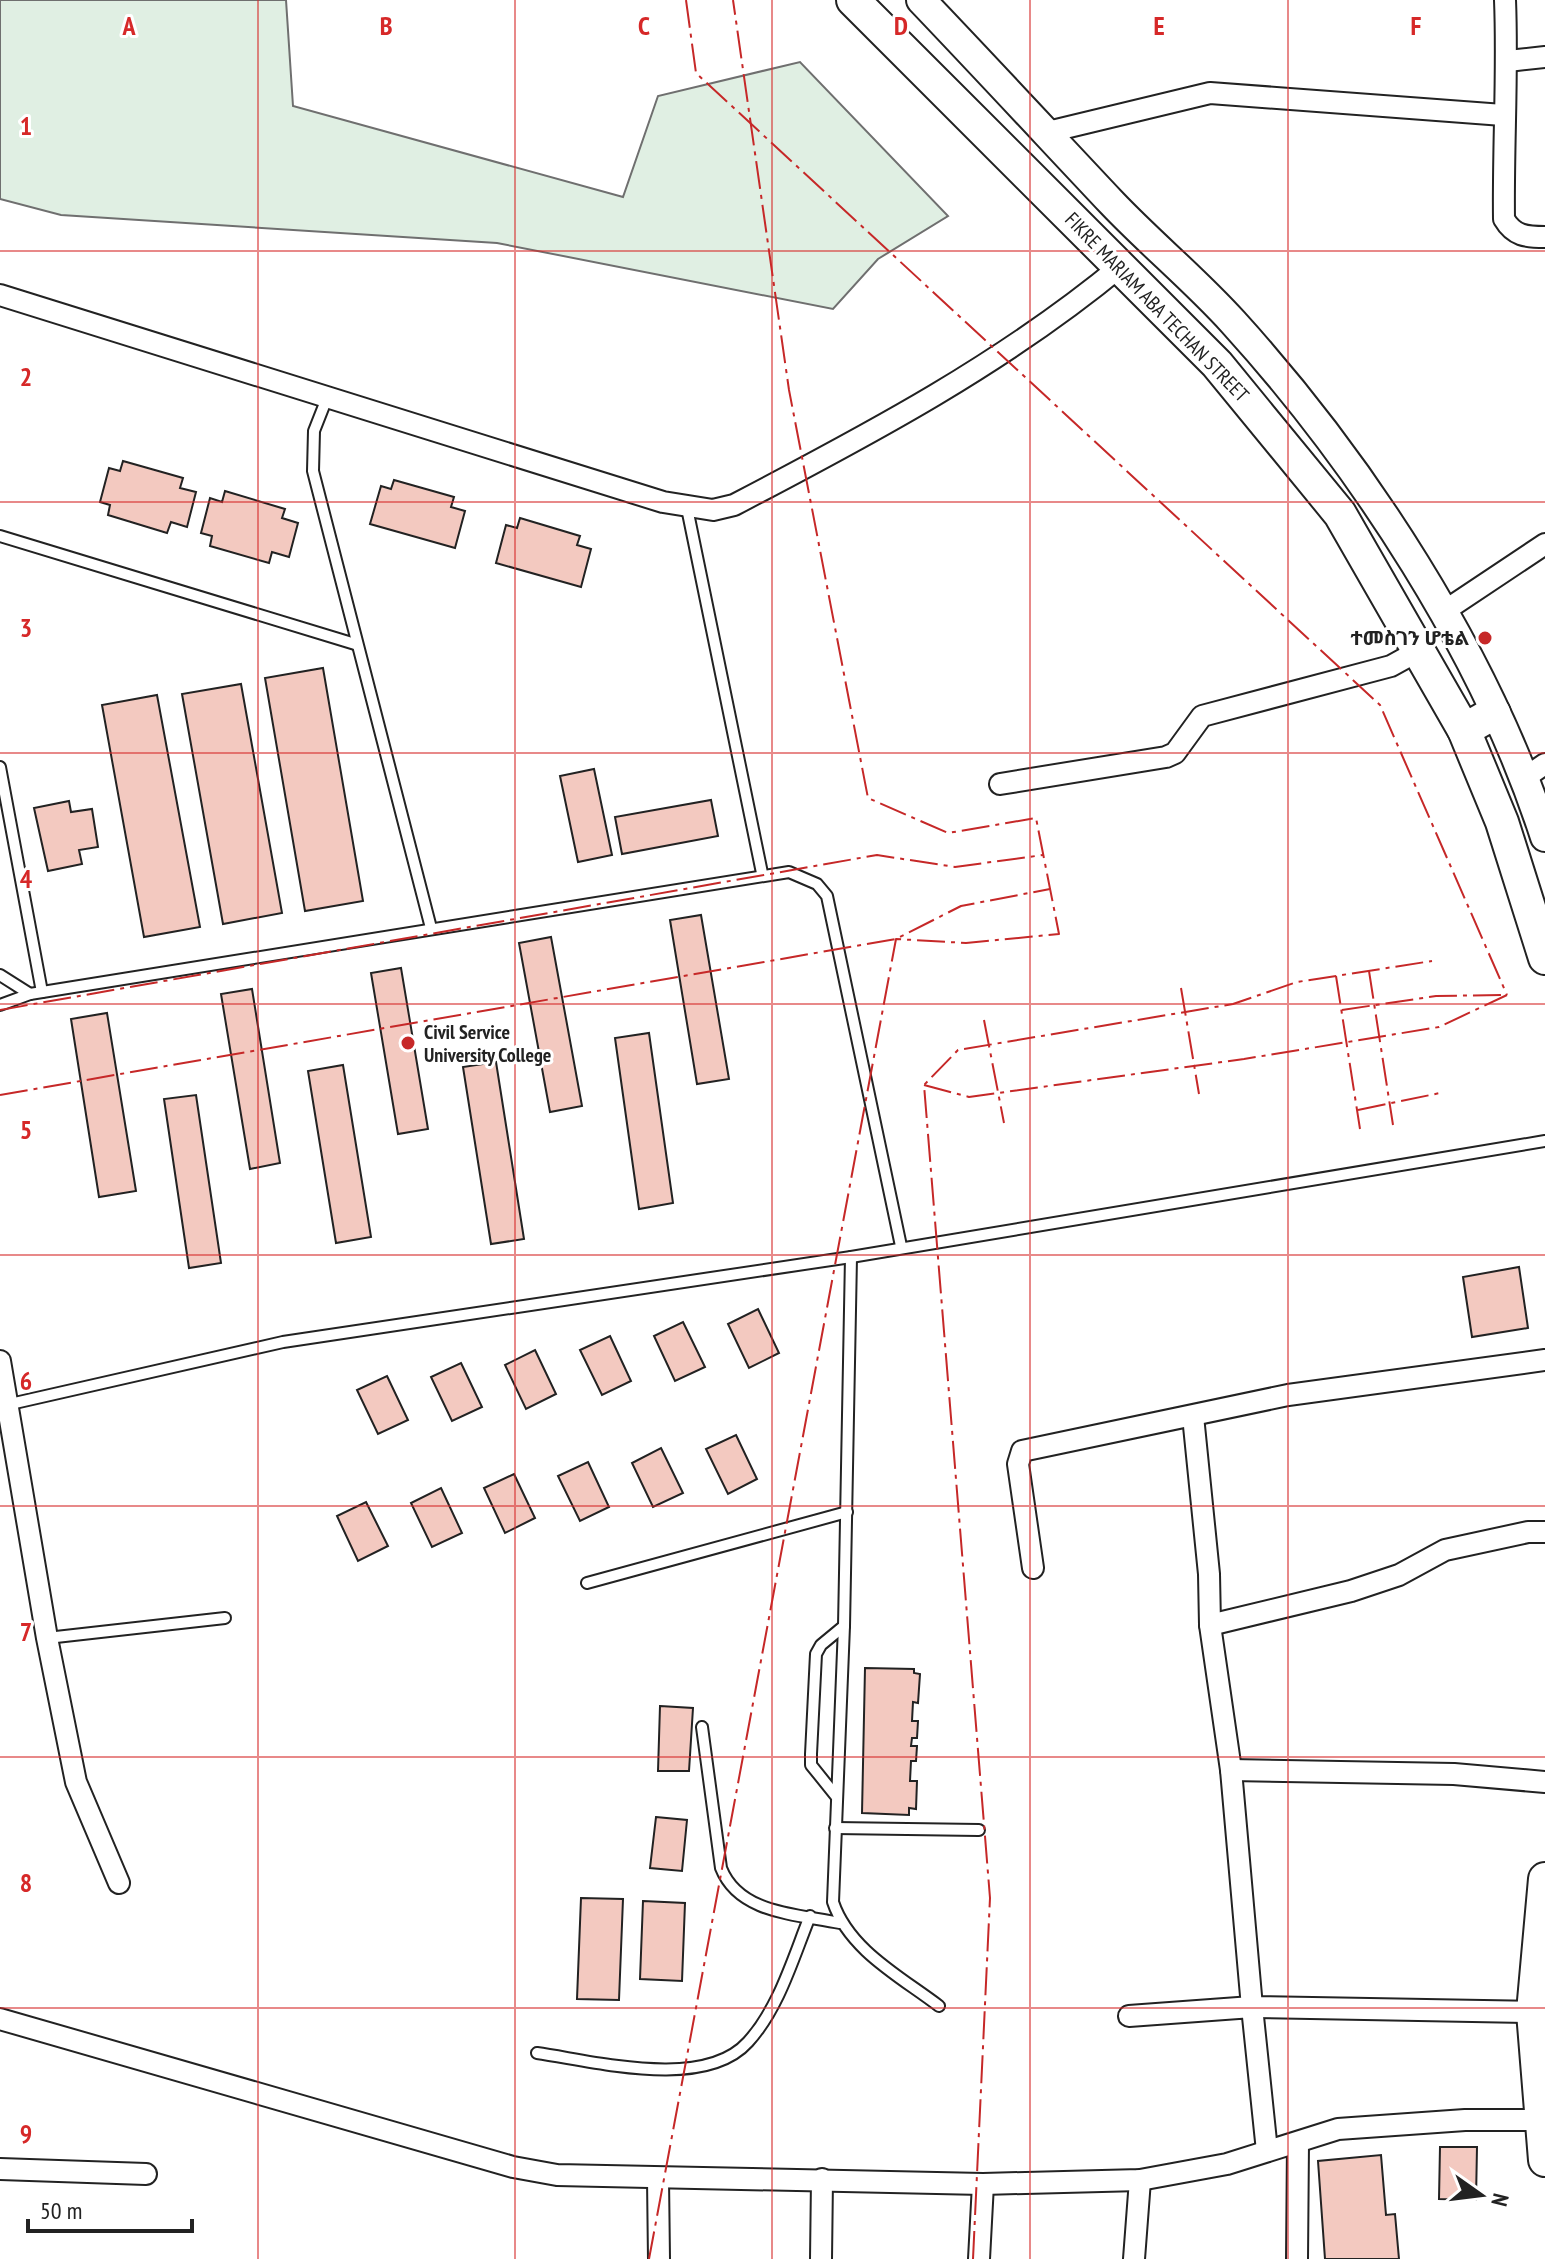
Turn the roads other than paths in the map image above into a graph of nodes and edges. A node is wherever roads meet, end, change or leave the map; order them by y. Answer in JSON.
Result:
{"nodes":[{"id":1,"x":853,"y":0,"type":"edge"},
{"id":2,"x":921,"y":0,"type":"edge"},
{"id":3,"x":1505,"y":0,"type":"edge"},
{"id":4,"x":1545,"y":57,"type":"edge"},
{"id":5,"x":1508,"y":61,"type":"junction"},
{"id":6,"x":1503,"y":115,"type":"junction"},
{"id":7,"x":1048,"y":132,"type":"junction"},
{"id":8,"x":1545,"y":237,"type":"edge"},
{"id":9,"x":1122,"y":265,"type":"junction"},
{"id":10,"x":0,"y":295,"type":"edge"},
{"id":11,"x":327,"y":398,"type":"junction"},
{"id":12,"x":687,"y":508,"type":"junction"},
{"id":13,"x":0,"y":536,"type":"edge"},
{"id":14,"x":1545,"y":544,"type":"edge"},
{"id":15,"x":1443,"y":612,"type":"junction"},
{"id":16,"x":355,"y":644,"type":"junction"},
{"id":17,"x":1420,"y":650,"type":"junction"},
{"id":18,"x":1494,"y":713,"type":"junction"},
{"id":19,"x":1464,"y":730,"type":"junction"},
{"id":20,"x":0,"y":767,"type":"edge"},
{"id":21,"x":1535,"y":771,"type":"edge"},
{"id":22,"x":1000,"y":784,"type":"dead end"},
{"id":23,"x":1545,"y":837,"type":"edge"},
{"id":24,"x":762,"y":873,"type":"junction"},
{"id":25,"x":431,"y":928,"type":"junction"},
{"id":26,"x":1545,"y":958,"type":"edge"},
{"id":27,"x":0,"y":975,"type":"edge"},
{"id":28,"x":36,"y":993,"type":"junction"},
{"id":29,"x":0,"y":1005,"type":"edge"},
{"id":30,"x":1545,"y":1141,"type":"edge"},
{"id":31,"x":901,"y":1246,"type":"junction"},
{"id":32,"x":851,"y":1257,"type":"junction"},
{"id":33,"x":1545,"y":1360,"type":"edge"},
{"id":34,"x":0,"y":1361,"type":"edge"},
{"id":35,"x":4,"y":1406,"type":"edge"},
{"id":36,"x":1193,"y":1416,"type":"junction"},
{"id":37,"x":847,"y":1512,"type":"junction"},
{"id":38,"x":1545,"y":1532,"type":"edge"},
{"id":39,"x":1033,"y":1568,"type":"dead end"},
{"id":40,"x":587,"y":1583,"type":"dead end"},
{"id":41,"x":225,"y":1618,"type":"dead end"},
{"id":42,"x":1210,"y":1625,"type":"junction"},
{"id":43,"x":844,"y":1626,"type":"junction"},
{"id":44,"x":47,"y":1638,"type":"junction"},
{"id":45,"x":702,"y":1727,"type":"dead end"},
{"id":46,"x":1231,"y":1770,"type":"junction"},
{"id":47,"x":1545,"y":1782,"type":"edge"},
{"id":48,"x":836,"y":1796,"type":"junction"},
{"id":49,"x":835,"y":1828,"type":"junction"},
{"id":50,"x":979,"y":1830,"type":"dead end"},
{"id":51,"x":1545,"y":1879,"type":"edge"},
{"id":52,"x":119,"y":1883,"type":"dead end"},
{"id":53,"x":810,"y":1916,"type":"junction"},
{"id":54,"x":840,"y":1923,"type":"junction"},
{"id":55,"x":939,"y":2006,"type":"dead end"},
{"id":56,"x":1252,"y":2007,"type":"junction"},
{"id":57,"x":1533,"y":2012,"type":"junction"},
{"id":58,"x":1129,"y":2016,"type":"dead end"},
{"id":59,"x":0,"y":2019,"type":"edge"},
{"id":60,"x":537,"y":2053,"type":"dead end"},
{"id":61,"x":1539,"y":2120,"type":"junction"},
{"id":62,"x":1298,"y":2143,"type":"junction"},
{"id":63,"x":1267,"y":2151,"type":"junction"},
{"id":64,"x":1545,"y":2160,"type":"edge"},
{"id":65,"x":0,"y":2169,"type":"edge"},
{"id":66,"x":146,"y":2174,"type":"dead end"},
{"id":67,"x":658,"y":2179,"type":"junction"},
{"id":68,"x":822,"y":2179,"type":"junction"},
{"id":69,"x":1140,"y":2180,"type":"junction"},
{"id":70,"x":983,"y":2184,"type":"junction"},
{"id":71,"x":659,"y":2259,"type":"edge"},
{"id":72,"x":821,"y":2259,"type":"edge"},
{"id":73,"x":979,"y":2259,"type":"edge"},
{"id":74,"x":1134,"y":2259,"type":"edge"},
{"id":75,"x":1297,"y":2259,"type":"edge"}],
"edges":[{"from":1,"to":9,"type":"main road","name":"FIKRE MARIAM ABA TECHAN STREET"},
{"from":2,"to":7,"type":"street"},
{"from":3,"to":5,"type":"street"},
{"from":4,"to":5,"type":"street"},
{"from":5,"to":6,"type":"street"},
{"from":6,"to":7,"type":"street"},
{"from":6,"to":8,"type":"street"},
{"from":7,"to":15,"type":"street"},
{"from":9,"to":12,"type":"street"},
{"from":9,"to":17,"type":"main road","name":"FIKRE MARIAM ABA TECHAN STREET"},
{"from":10,"to":11,"type":"street"},
{"from":11,"to":12,"type":"street"},
{"from":11,"to":16,"type":"lane"},
{"from":12,"to":24,"type":"lane"},
{"from":13,"to":16,"type":"lane"},
{"from":14,"to":15,"type":"street"},
{"from":15,"to":18,"type":"street"},
{"from":16,"to":25,"type":"lane"},
{"from":17,"to":19,"type":"main road","name":"FIKRE MARIAM ABA TECHAN STREET"},
{"from":17,"to":22,"type":"street"},
{"from":18,"to":19,"type":"main road"},
{"from":18,"to":21,"type":"street"},
{"from":19,"to":26,"type":"main road","name":"FIKRE MARIAM ABA TECHAN STREET"},
{"from":20,"to":28,"type":"lane"},
{"from":21,"to":23,"type":"street"},
{"from":24,"to":25,"type":"lane"},
{"from":24,"to":31,"type":"lane"},
{"from":25,"to":28,"type":"lane"},
{"from":27,"to":28,"type":"lane"},
{"from":28,"to":29,"type":"lane"},
{"from":30,"to":31,"type":"lane"},
{"from":31,"to":32,"type":"lane"},
{"from":32,"to":35,"type":"lane"},
{"from":32,"to":37,"type":"lane"},
{"from":33,"to":36,"type":"street"},
{"from":34,"to":35,"type":"street"},
{"from":35,"to":44,"type":"street"},
{"from":36,"to":39,"type":"street"},
{"from":36,"to":42,"type":"street"},
{"from":37,"to":40,"type":"lane"},
{"from":37,"to":43,"type":"lane"},
{"from":38,"to":42,"type":"street"},
{"from":41,"to":44,"type":"lane"},
{"from":42,"to":46,"type":"street"},
{"from":43,"to":48,"type":"lane"},
{"from":43,"to":48,"type":"lane"},
{"from":44,"to":52,"type":"street"},
{"from":45,"to":53,"type":"lane"},
{"from":46,"to":47,"type":"street"},
{"from":46,"to":56,"type":"street"},
{"from":48,"to":49,"type":"lane"},
{"from":49,"to":50,"type":"lane"},
{"from":49,"to":54,"type":"lane"},
{"from":51,"to":57,"type":"main road"},
{"from":53,"to":54,"type":"lane"},
{"from":53,"to":60,"type":"lane"},
{"from":54,"to":55,"type":"lane"},
{"from":56,"to":57,"type":"street"},
{"from":56,"to":58,"type":"street"},
{"from":56,"to":63,"type":"street"},
{"from":57,"to":61,"type":"main road"},
{"from":59,"to":67,"type":"street"},
{"from":61,"to":62,"type":"street"},
{"from":61,"to":64,"type":"main road"},
{"from":62,"to":63,"type":"street"},
{"from":62,"to":75,"type":"street"},
{"from":63,"to":69,"type":"street"},
{"from":65,"to":66,"type":"street"},
{"from":67,"to":68,"type":"street"},
{"from":67,"to":71,"type":"street"},
{"from":68,"to":70,"type":"street"},
{"from":68,"to":72,"type":"street"},
{"from":69,"to":70,"type":"street"},
{"from":69,"to":74,"type":"street"},
{"from":70,"to":73,"type":"street"}]}
